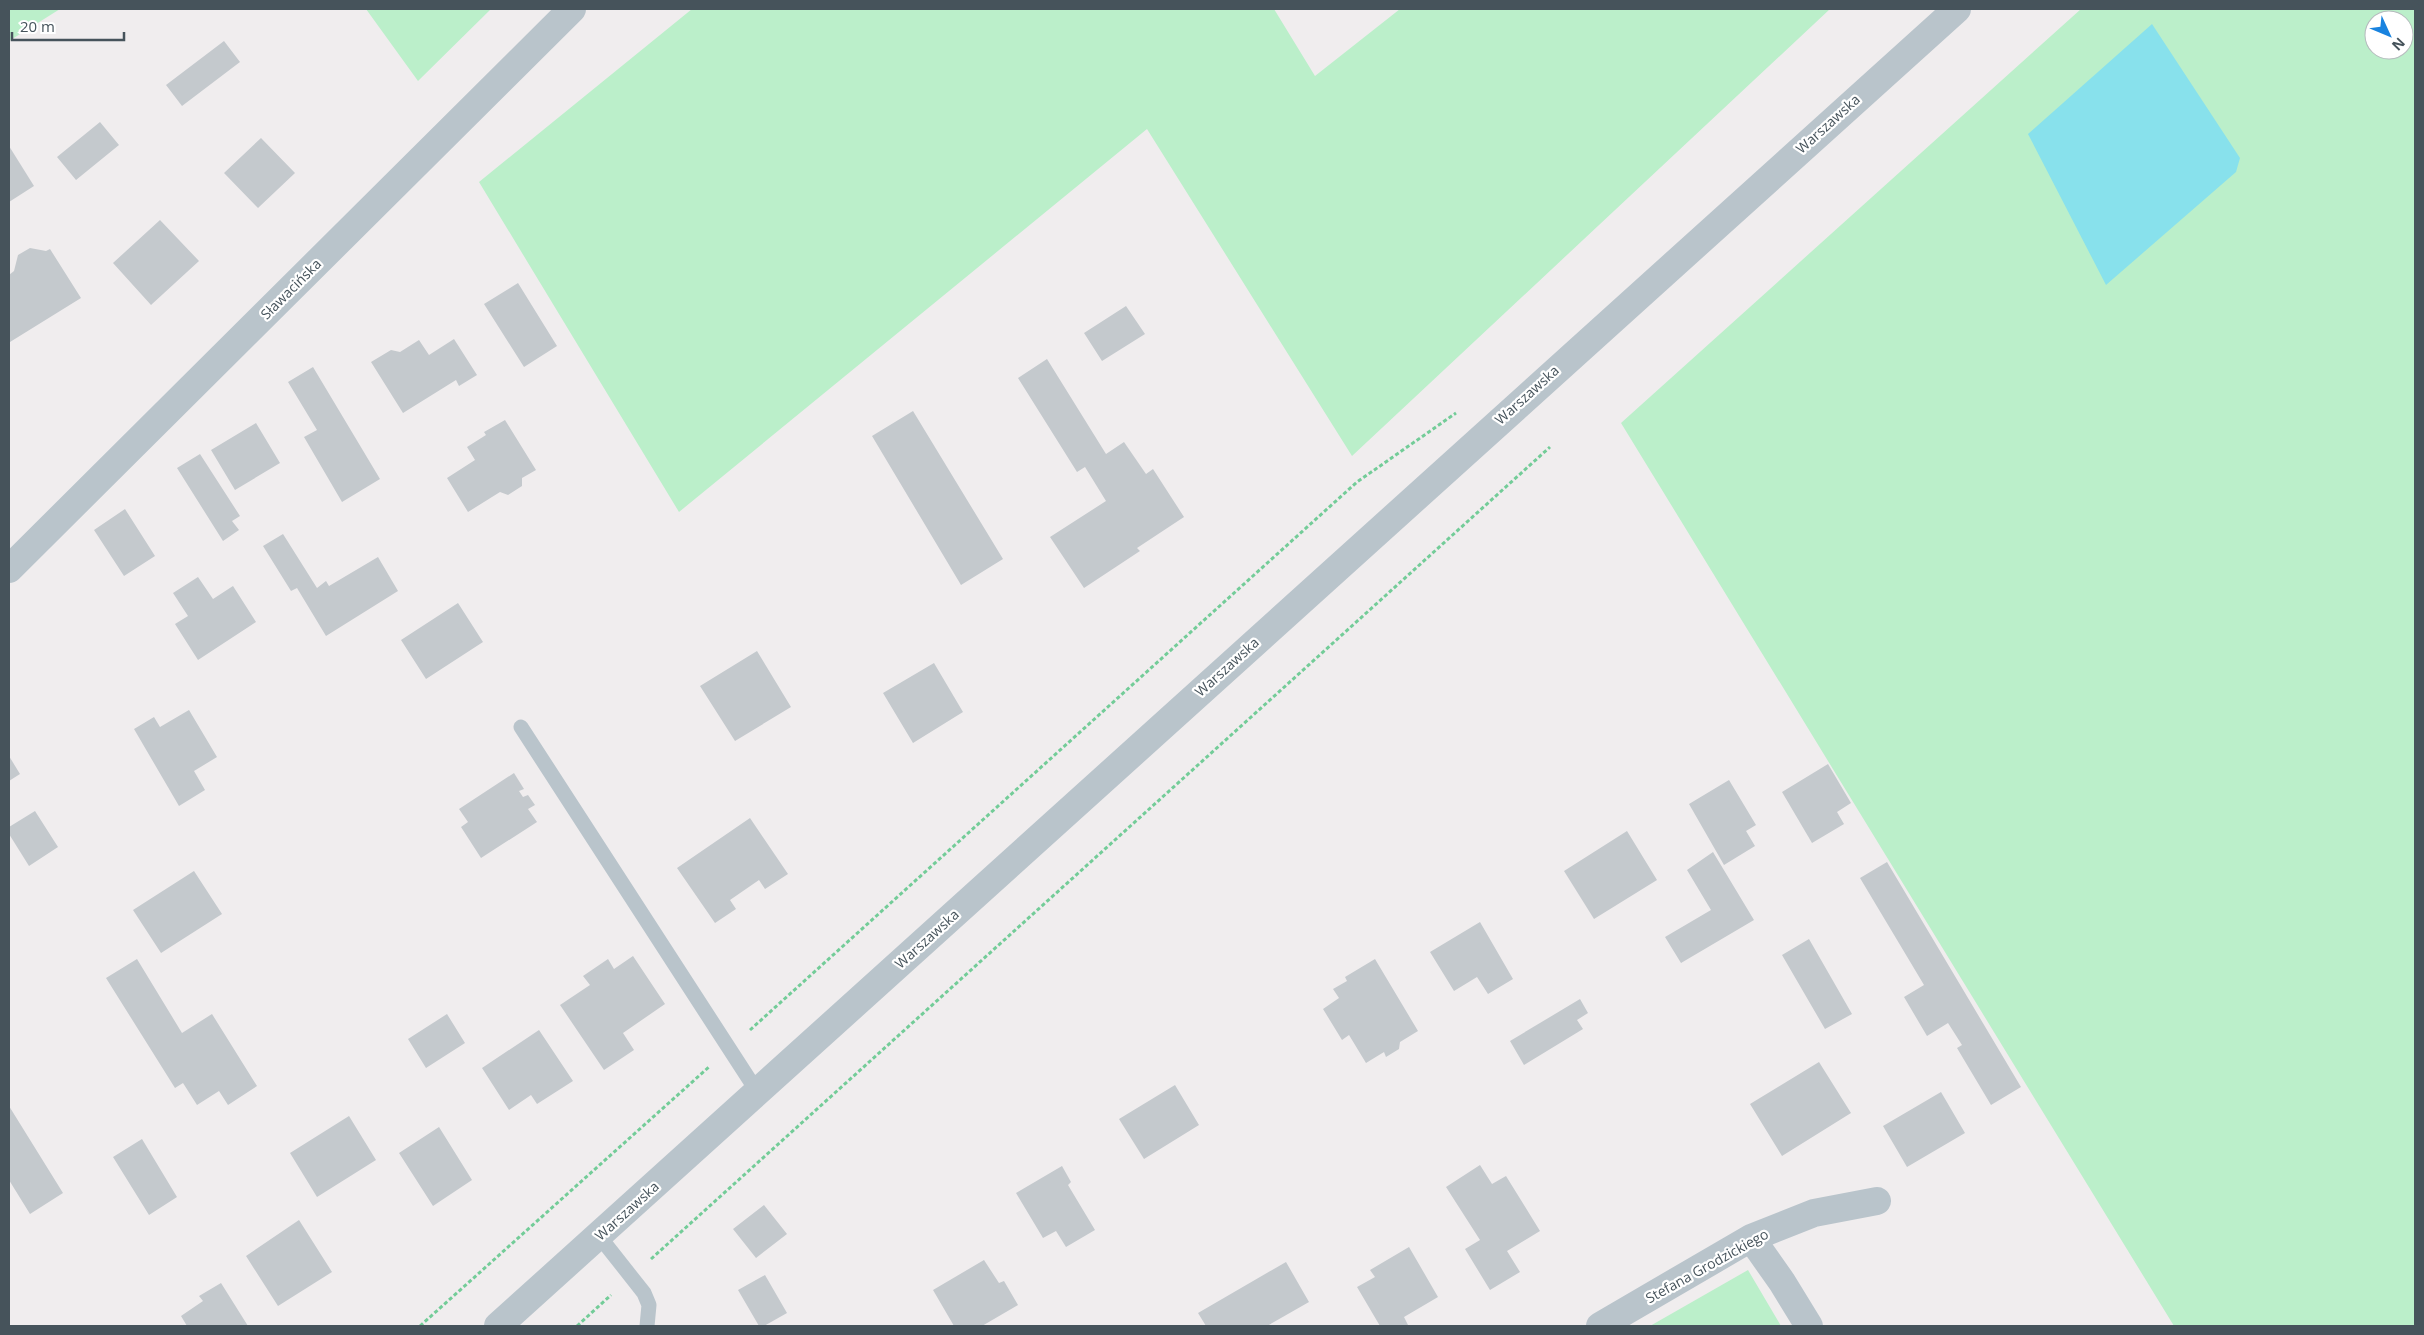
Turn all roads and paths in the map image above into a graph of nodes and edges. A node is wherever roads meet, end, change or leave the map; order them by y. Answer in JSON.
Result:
{"nodes":[{"id":1,"x":572,"y":9,"type":"edge"},
{"id":2,"x":1957,"y":9,"type":"edge"},
{"id":3,"x":1462,"y":408,"type":"dead end"},
{"id":4,"x":1550,"y":447,"type":"dead end"},
{"id":5,"x":9,"y":569,"type":"edge"},
{"id":6,"x":521,"y":727,"type":"dead end"},
{"id":7,"x":729,"y":1049,"type":"junction"},
{"id":8,"x":758,"y":1093,"type":"junction"},
{"id":9,"x":1877,"y":1201,"type":"dead end"},
{"id":10,"x":599,"y":1236,"type":"junction"},
{"id":11,"x":1751,"y":1238,"type":"junction"},
{"id":12,"x":632,"y":1277,"type":"junction"},
{"id":13,"x":420,"y":1326,"type":"edge"},
{"id":14,"x":498,"y":1326,"type":"edge"},
{"id":15,"x":577,"y":1326,"type":"edge"},
{"id":16,"x":647,"y":1326,"type":"edge"},
{"id":17,"x":1600,"y":1326,"type":"edge"},
{"id":18,"x":1809,"y":1326,"type":"edge"}],
"edges":[{"from":1,"to":5,"type":"street","name":"Sławacińska"},
{"from":2,"to":8,"type":"street","name":"Warszawska"},
{"from":3,"to":7,"type":"path"},
{"from":4,"to":12,"type":"path"},
{"from":6,"to":7,"type":"lane"},
{"from":7,"to":8,"type":"lane"},
{"from":7,"to":13,"type":"path"},
{"from":8,"to":10,"type":"street","name":"Warszawska"},
{"from":9,"to":11,"type":"street","name":"Stefana Grodzickiego"},
{"from":10,"to":12,"type":"lane"},
{"from":10,"to":14,"type":"street","name":"Warszawska"},
{"from":11,"to":17,"type":"street","name":"Stefana Grodzickiego"},
{"from":11,"to":18,"type":"street"},
{"from":12,"to":15,"type":"path"},
{"from":12,"to":16,"type":"lane"}]}
